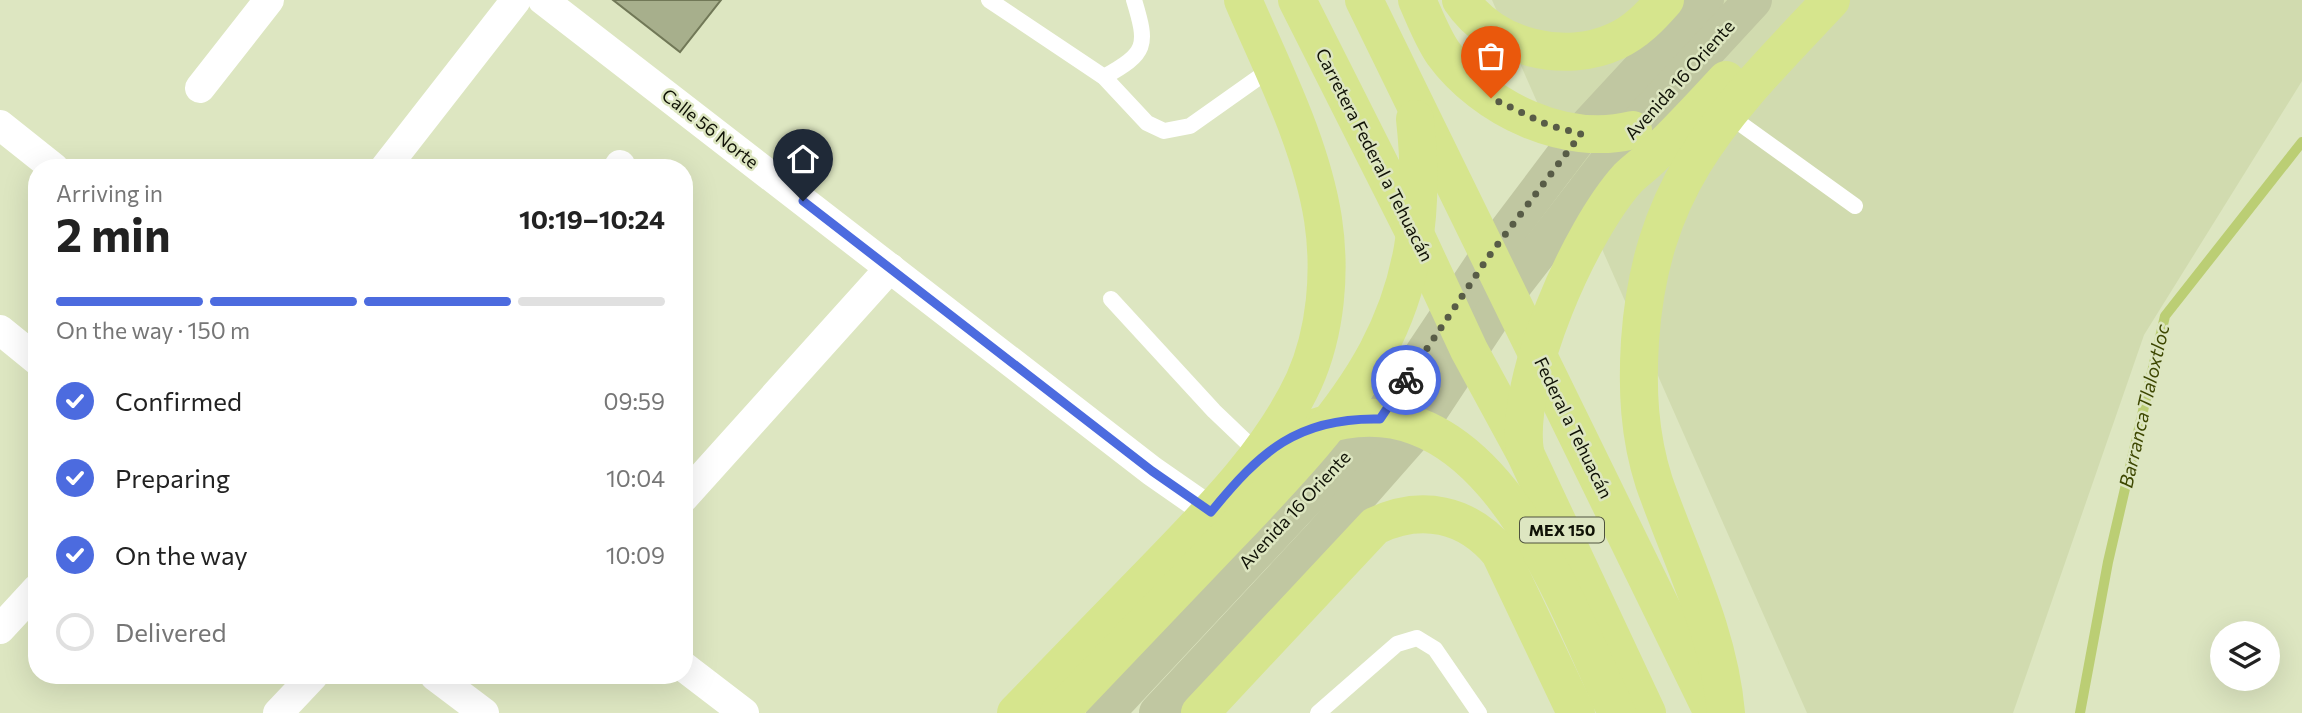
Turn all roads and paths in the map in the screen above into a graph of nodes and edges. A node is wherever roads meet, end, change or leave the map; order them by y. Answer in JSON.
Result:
{"nodes":[{"id":1,"x":269,"y":0,"type":"edge"},
{"id":2,"x":516,"y":0,"type":"edge"},
{"id":3,"x":543,"y":0,"type":"edge"},
{"id":4,"x":989,"y":0,"type":"edge"},
{"id":5,"x":1134,"y":0,"type":"edge"},
{"id":6,"x":1243,"y":0,"type":"edge"},
{"id":7,"x":1297,"y":0,"type":"edge"},
{"id":8,"x":1364,"y":0,"type":"edge"},
{"id":9,"x":1417,"y":0,"type":"edge"},
{"id":10,"x":1461,"y":0,"type":"edge"},
{"id":11,"x":1665,"y":0,"type":"edge"},
{"id":12,"x":1704,"y":0,"type":"edge"},
{"id":13,"x":1753,"y":0,"type":"edge"},
{"id":14,"x":1802,"y":0,"type":"edge"},
{"id":15,"x":1831,"y":0,"type":"edge"},
{"id":16,"x":1272,"y":68,"type":"junction"},
{"id":17,"x":1104,"y":77,"type":"junction"},
{"id":18,"x":200,"y":88,"type":"dead end"},
{"id":19,"x":1413,"y":100,"type":"junction"},
{"id":20,"x":1727,"y":114,"type":"junction"},
{"id":21,"x":0,"y":125,"type":"edge"},
{"id":22,"x":1633,"y":130,"type":"junction"},
{"id":23,"x":1581,"y":134,"type":"junction"},
{"id":24,"x":43,"y":159,"type":"edge"},
{"id":25,"x":393,"y":159,"type":"edge"},
{"id":26,"x":1855,"y":206,"type":"dead end"},
{"id":27,"x":1416,"y":236,"type":"junction"},
{"id":28,"x":1489,"y":256,"type":"junction"},
{"id":29,"x":890,"y":268,"type":"junction"},
{"id":30,"x":1507,"y":293,"type":"junction"},
{"id":31,"x":1111,"y":299,"type":"dead end"},
{"id":32,"x":1451,"y":310,"type":"junction"},
{"id":33,"x":0,"y":330,"type":"edge"},
{"id":34,"x":1469,"y":350,"type":"junction"},
{"id":35,"x":28,"y":353,"type":"edge"},
{"id":36,"x":1539,"y":358,"type":"junction"},
{"id":37,"x":1380,"y":419,"type":"junction"},
{"id":38,"x":1332,"y":422,"type":"junction"},
{"id":39,"x":1417,"y":429,"type":"junction"},
{"id":40,"x":1525,"y":453,"type":"junction"},
{"id":41,"x":1252,"y":461,"type":"junction"},
{"id":42,"x":693,"y":487,"type":"edge"},
{"id":43,"x":1211,"y":512,"type":"junction"},
{"id":44,"x":28,"y":599,"type":"edge"},
{"id":45,"x":0,"y":629,"type":"edge"},
{"id":46,"x":693,"y":674,"type":"edge"},
{"id":47,"x":305,"y":684,"type":"edge"},
{"id":48,"x":446,"y":684,"type":"edge"},
{"id":49,"x":278,"y":713,"type":"edge"},
{"id":50,"x":484,"y":713,"type":"edge"},
{"id":51,"x":744,"y":713,"type":"edge"},
{"id":52,"x":1016,"y":713,"type":"edge"},
{"id":53,"x":1059,"y":713,"type":"edge"},
{"id":54,"x":1105,"y":713,"type":"edge"},
{"id":55,"x":1158,"y":713,"type":"edge"},
{"id":56,"x":1200,"y":713,"type":"edge"},
{"id":57,"x":1318,"y":713,"type":"edge"},
{"id":58,"x":1479,"y":713,"type":"edge"},
{"id":59,"x":1576,"y":713,"type":"edge"},
{"id":60,"x":1617,"y":713,"type":"edge"},
{"id":61,"x":1647,"y":713,"type":"edge"},
{"id":62,"x":1713,"y":713,"type":"edge"},
{"id":63,"x":1726,"y":713,"type":"edge"}],
"edges":[{"from":1,"to":18,"type":"street"},
{"from":2,"to":25,"type":"street"},
{"from":3,"to":29,"type":"street","name":"Calle 56 Norte"},
{"from":4,"to":17,"type":"lane"},
{"from":5,"to":17,"type":"lane"},
{"from":6,"to":16,"type":"main road"},
{"from":7,"to":27,"type":"main road","name":"Carretera Federal a Tehuacán","number":"MEX 150"},
{"from":8,"to":19,"type":"main road","number":"MEX 150"},
{"from":9,"to":23,"type":"main road"},
{"from":10,"to":11,"type":"main road"},
{"from":12,"to":23,"type":"main road","name":"Avenida 16 Oriente"},
{"from":13,"to":22,"type":"main road","name":"Avenida 16 Oriente"},
{"from":14,"to":36,"type":"main road"},
{"from":15,"to":20,"type":"main road"},
{"from":16,"to":17,"type":"lane"},
{"from":16,"to":41,"type":"main road"},
{"from":19,"to":27,"type":"main road"},
{"from":19,"to":28,"type":"main road","number":"MEX 150"},
{"from":20,"to":26,"type":"lane"},
{"from":20,"to":63,"type":"main road"},
{"from":21,"to":24,"type":"street"},
{"from":22,"to":23,"type":"main road"},
{"from":22,"to":30,"type":"main road","name":"Avenida 16 Oriente"},
{"from":23,"to":28,"type":"main road","name":"Avenida 16 Oriente"},
{"from":27,"to":32,"type":"main road","name":"Carretera Federal a Tehuacán","number":"MEX 150"},
{"from":27,"to":38,"type":"main road"},
{"from":28,"to":30,"type":"main road","name":"Federal a Tehuacán","number":"MEX 150"},
{"from":28,"to":32,"type":"main road","name":"Avenida 16 Oriente"},
{"from":29,"to":42,"type":"street"},
{"from":29,"to":43,"type":"street","name":"Calle 56 Norte"},
{"from":30,"to":34,"type":"main road","name":"Avenida 16 Oriente"},
{"from":30,"to":36,"type":"main road","name":"Federal a Tehuacán","number":"MEX 150"},
{"from":31,"to":41,"type":"lane"},
{"from":32,"to":34,"type":"main road","number":"MEX 150"},
{"from":32,"to":37,"type":"main road","name":"Avenida 16 Oriente"},
{"from":33,"to":35,"type":"street"},
{"from":34,"to":39,"type":"main road","name":"Avenida 16 Oriente"},
{"from":34,"to":40,"type":"main road","number":"MEX 150"},
{"from":36,"to":40,"type":"main road"},
{"from":36,"to":62,"type":"main road","name":"Federal a Tehuacán","number":"MEX 150"},
{"from":37,"to":38,"type":"main road"},
{"from":37,"to":39,"type":"main road"},
{"from":37,"to":54,"type":"main road","name":"Avenida 16 Oriente"},
{"from":38,"to":41,"type":"main road"},
{"from":38,"to":53,"type":"main road"},
{"from":39,"to":55,"type":"main road","name":"Avenida 16 Oriente"},
{"from":39,"to":60,"type":"main road"},
{"from":40,"to":61,"type":"main road","number":"MEX 150"},
{"from":41,"to":43,"type":"main road"},
{"from":43,"to":52,"type":"main road"},
{"from":44,"to":45,"type":"street"},
{"from":46,"to":51,"type":"street"},
{"from":47,"to":49,"type":"street"},
{"from":48,"to":50,"type":"street"},
{"from":56,"to":59,"type":"main road"},
{"from":57,"to":58,"type":"lane"}]}
